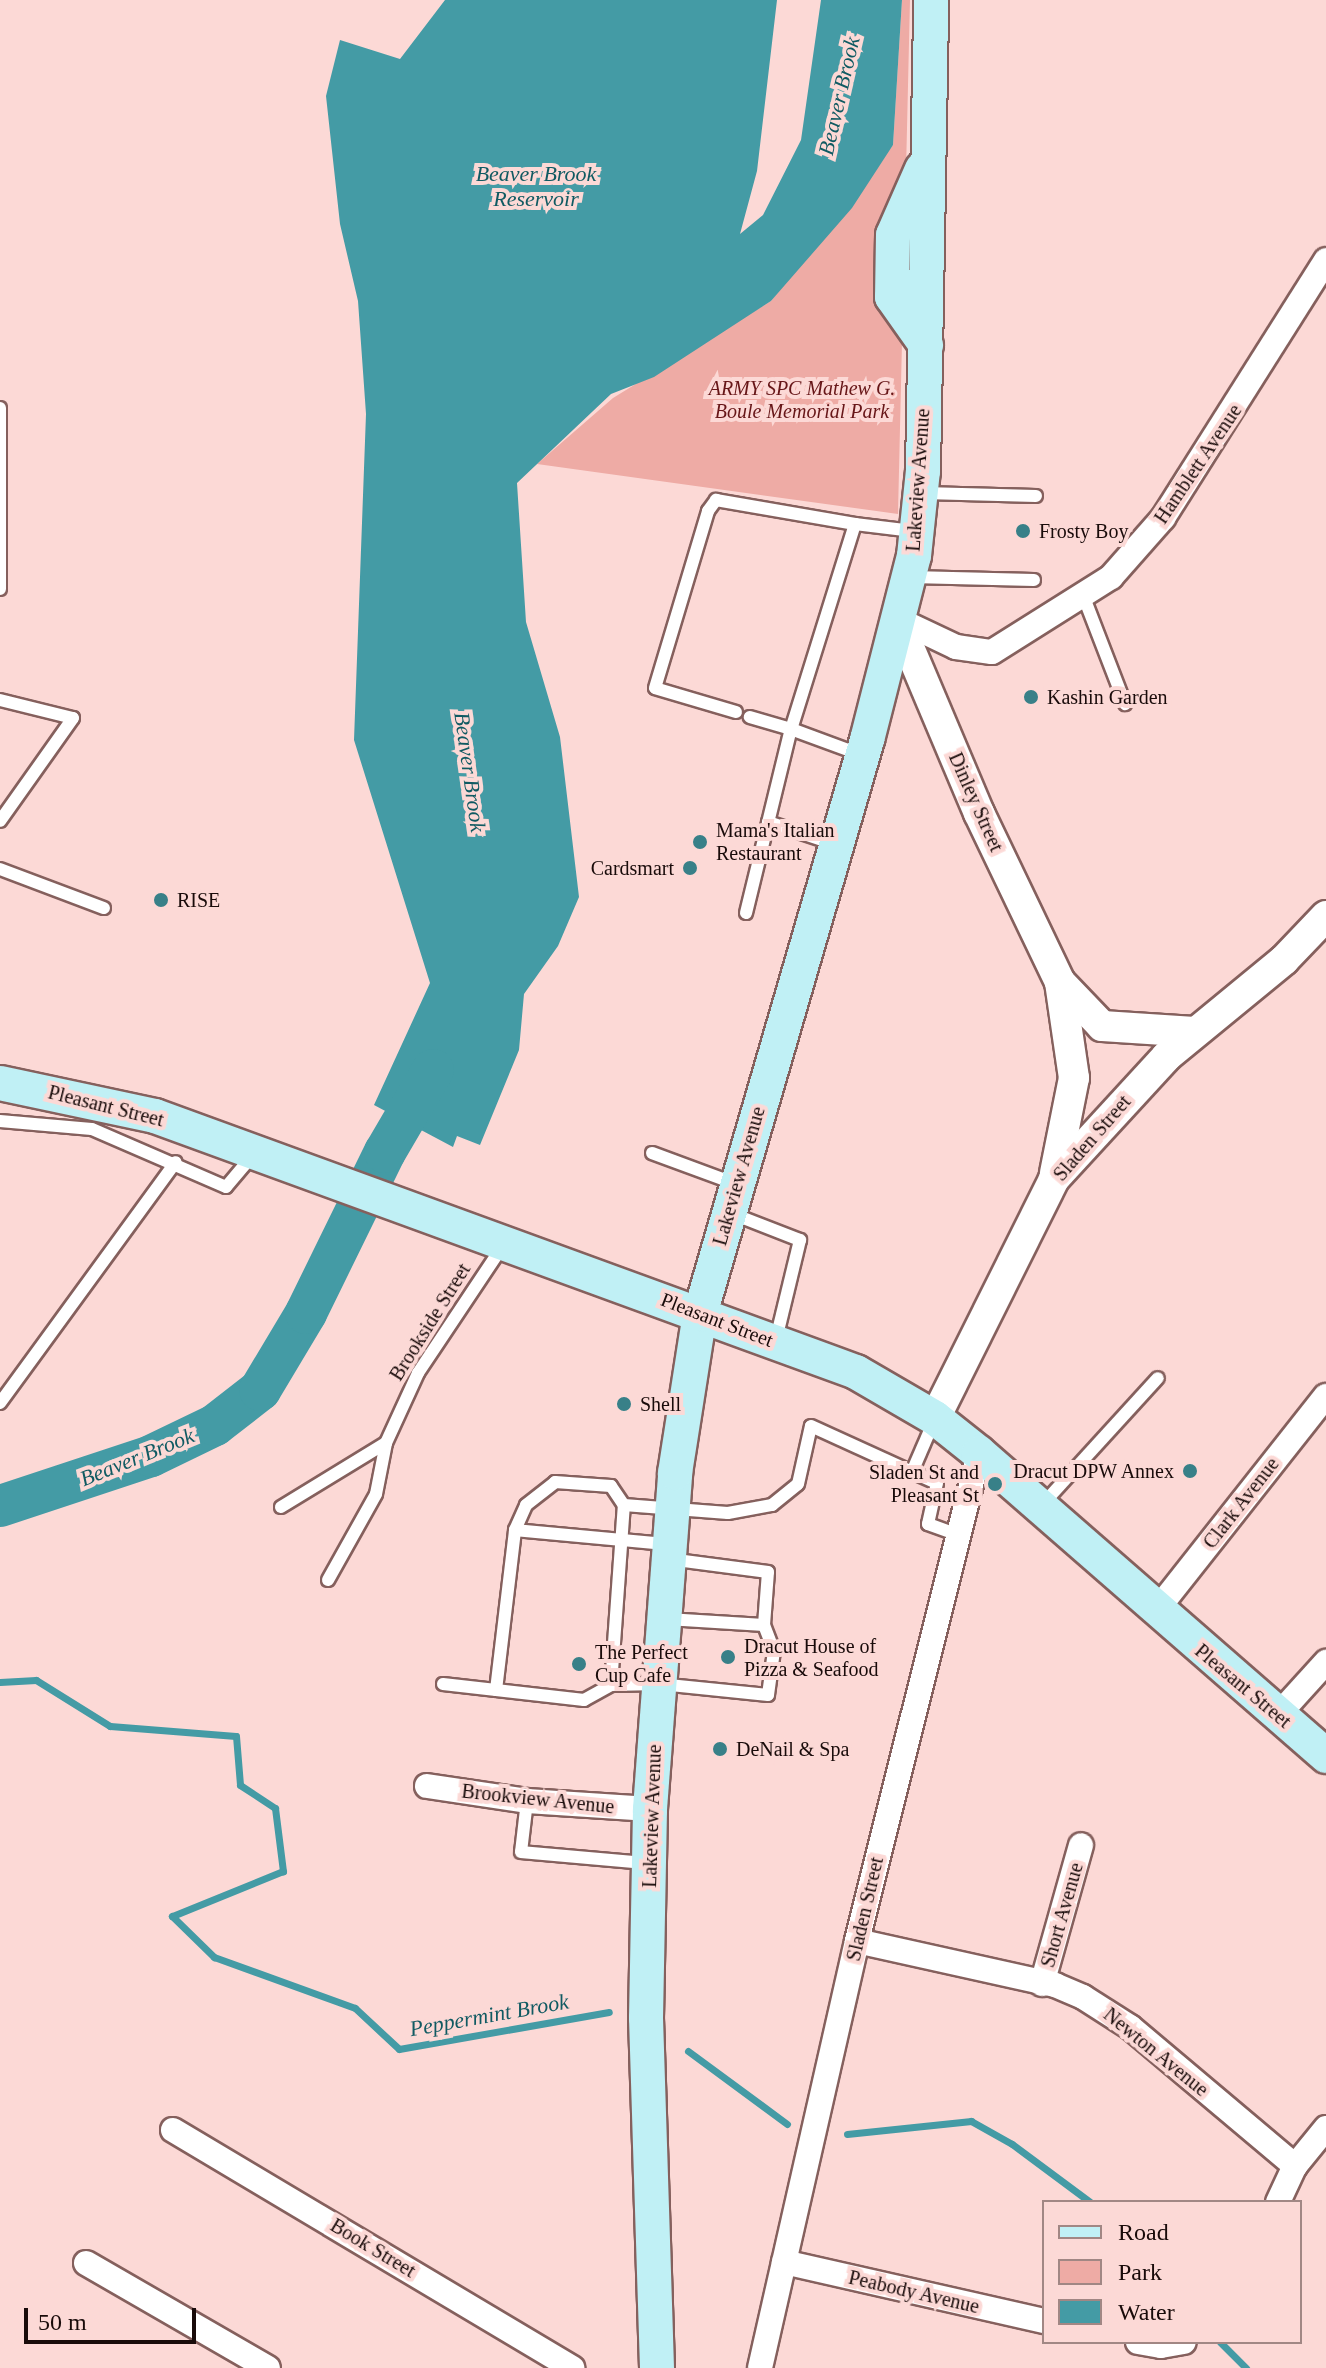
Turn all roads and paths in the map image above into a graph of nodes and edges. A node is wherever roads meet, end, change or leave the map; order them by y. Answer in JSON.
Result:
{"nodes":[{"id":1,"x":931,"y":0,"type":"edge"},
{"id":2,"x":1326,"y":260,"type":"edge"},
{"id":3,"x":0,"y":408,"type":"edge"},
{"id":4,"x":920,"y":493,"type":"junction"},
{"id":5,"x":1036,"y":496,"type":"dead end"},
{"id":6,"x":855,"y":524,"type":"junction"},
{"id":7,"x":916,"y":531,"type":"junction"},
{"id":8,"x":908,"y":577,"type":"junction"},
{"id":9,"x":1034,"y":580,"type":"dead end"},
{"id":10,"x":0,"y":589,"type":"edge"},
{"id":11,"x":1083,"y":595,"type":"junction"},
{"id":12,"x":897,"y":619,"type":"junction"},
{"id":13,"x":0,"y":700,"type":"edge"},
{"id":14,"x":1125,"y":704,"type":"dead end"},
{"id":15,"x":736,"y":712,"type":"dead end"},
{"id":16,"x":750,"y":717,"type":"dead end"},
{"id":17,"x":791,"y":729,"type":"junction"},
{"id":18,"x":862,"y":755,"type":"junction"},
{"id":19,"x":0,"y":821,"type":"edge"},
{"id":20,"x":768,"y":822,"type":"junction"},
{"id":21,"x":836,"y":845,"type":"junction"},
{"id":22,"x":0,"y":869,"type":"edge"},
{"id":23,"x":104,"y":908,"type":"dead end"},
{"id":24,"x":746,"y":913,"type":"dead end"},
{"id":25,"x":1326,"y":916,"type":"edge"},
{"id":26,"x":1060,"y":982,"type":"junction"},
{"id":27,"x":1195,"y":1032,"type":"junction"},
{"id":28,"x":0,"y":1083,"type":"edge"},
{"id":29,"x":0,"y":1121,"type":"edge"},
{"id":30,"x":255,"y":1152,"type":"junction"},
{"id":31,"x":652,"y":1153,"type":"dead end"},
{"id":32,"x":176,"y":1162,"type":"junction"},
{"id":33,"x":1054,"y":1179,"type":"junction"},
{"id":34,"x":732,"y":1198,"type":"junction"},
{"id":35,"x":504,"y":1244,"type":"junction"},
{"id":36,"x":700,"y":1314,"type":"junction"},
{"id":37,"x":775,"y":1342,"type":"junction"},
{"id":38,"x":1158,"y":1378,"type":"dead end"},
{"id":39,"x":1326,"y":1396,"type":"edge"},
{"id":40,"x":0,"y":1403,"type":"edge"},
{"id":41,"x":935,"y":1418,"type":"junction"},
{"id":42,"x":386,"y":1443,"type":"junction"},
{"id":43,"x":979,"y":1453,"type":"junction"},
{"id":44,"x":912,"y":1472,"type":"junction"},
{"id":45,"x":624,"y":1505,"type":"junction"},
{"id":46,"x":672,"y":1506,"type":"junction"},
{"id":47,"x":281,"y":1507,"type":"dead end"},
{"id":48,"x":1039,"y":1508,"type":"junction"},
{"id":49,"x":515,"y":1530,"type":"junction"},
{"id":50,"x":958,"y":1535,"type":"junction"},
{"id":51,"x":621,"y":1537,"type":"junction"},
{"id":52,"x":669,"y":1552,"type":"junction"},
{"id":53,"x":328,"y":1580,"type":"dead end"},
{"id":54,"x":1156,"y":1611,"type":"junction"},
{"id":55,"x":664,"y":1619,"type":"junction"},
{"id":56,"x":764,"y":1625,"type":"junction"},
{"id":57,"x":1326,"y":1662,"type":"edge"},
{"id":58,"x":443,"y":1684,"type":"dead end"},
{"id":59,"x":659,"y":1684,"type":"junction"},
{"id":60,"x":611,"y":1685,"type":"junction"},
{"id":61,"x":496,"y":1690,"type":"junction"},
{"id":62,"x":1278,"y":1715,"type":"junction"},
{"id":63,"x":1326,"y":1756,"type":"edge"},
{"id":64,"x":427,"y":1786,"type":"dead end"},
{"id":65,"x":527,"y":1801,"type":"junction"},
{"id":66,"x":650,"y":1809,"type":"junction"},
{"id":67,"x":1081,"y":1845,"type":"dead end"},
{"id":68,"x":650,"y":1864,"type":"junction"},
{"id":69,"x":857,"y":1941,"type":"junction"},
{"id":70,"x":1042,"y":1984,"type":"junction"},
{"id":71,"x":1326,"y":2128,"type":"edge"},
{"id":72,"x":173,"y":2130,"type":"dead end"},
{"id":73,"x":1295,"y":2166,"type":"junction"},
{"id":74,"x":1279,"y":2200,"type":"edge"},
{"id":75,"x":784,"y":2262,"type":"junction"},
{"id":76,"x":86,"y":2263,"type":"dead end"},
{"id":77,"x":1042,"y":2321,"type":"edge"},
{"id":78,"x":268,"y":2368,"type":"edge"},
{"id":79,"x":572,"y":2368,"type":"edge"},
{"id":80,"x":657,"y":2368,"type":"edge"},
{"id":81,"x":760,"y":2368,"type":"edge"}],
"edges":[{"from":1,"to":4,"type":"main road","name":"Lakeview Avenue"},
{"from":2,"to":11,"type":"street","name":"Hamblett Avenue"},
{"from":3,"to":10,"type":"lane"},
{"from":4,"to":5,"type":"lane"},
{"from":4,"to":7,"type":"main road","name":"Lakeview Avenue"},
{"from":6,"to":7,"type":"lane"},
{"from":6,"to":15,"type":"lane"},
{"from":6,"to":17,"type":"lane"},
{"from":7,"to":8,"type":"main road","name":"Lakeview Avenue"},
{"from":8,"to":9,"type":"lane"},
{"from":8,"to":12,"type":"main road","name":"Lakeview Avenue"},
{"from":11,"to":12,"type":"street","name":"Hamblett Avenue"},
{"from":11,"to":14,"type":"lane"},
{"from":12,"to":18,"type":"main road","name":"Lakeview Avenue"},
{"from":12,"to":26,"type":"street","name":"Dinley Street"},
{"from":13,"to":19,"type":"lane"},
{"from":16,"to":17,"type":"lane"},
{"from":17,"to":18,"type":"lane"},
{"from":17,"to":20,"type":"lane"},
{"from":18,"to":21,"type":"main road","name":"Lakeview Avenue"},
{"from":20,"to":21,"type":"lane"},
{"from":20,"to":24,"type":"lane"},
{"from":21,"to":34,"type":"main road","name":"Lakeview Avenue"},
{"from":22,"to":23,"type":"lane"},
{"from":25,"to":27,"type":"street","name":"Sladen Street"},
{"from":26,"to":27,"type":"street","name":"Dinley Street"},
{"from":26,"to":33,"type":"street","name":"Dinley Street"},
{"from":27,"to":33,"type":"street","name":"Sladen Street"},
{"from":28,"to":30,"type":"main road","name":"Pleasant Street"},
{"from":29,"to":32,"type":"lane"},
{"from":30,"to":32,"type":"lane"},
{"from":30,"to":35,"type":"main road","name":"Pleasant Street"},
{"from":31,"to":34,"type":"lane"},
{"from":32,"to":40,"type":"lane"},
{"from":33,"to":41,"type":"street","name":"Sladen Street"},
{"from":34,"to":36,"type":"main road","name":"Lakeview Avenue"},
{"from":34,"to":37,"type":"lane"},
{"from":35,"to":36,"type":"main road","name":"Pleasant Street"},
{"from":35,"to":42,"type":"lane","name":"Brookside Street"},
{"from":36,"to":37,"type":"main road","name":"Pleasant Street"},
{"from":36,"to":46,"type":"main road","name":"Lakeview Avenue"},
{"from":37,"to":41,"type":"main road","name":"Pleasant Street"},
{"from":38,"to":48,"type":"lane"},
{"from":39,"to":54,"type":"street","name":"Clark Avenue"},
{"from":41,"to":43,"type":"main road","name":"Pleasant Street"},
{"from":41,"to":44,"type":"lane"},
{"from":42,"to":47,"type":"lane"},
{"from":42,"to":53,"type":"lane","name":"Brookside Street"},
{"from":43,"to":48,"type":"main road","name":"Pleasant Street"},
{"from":43,"to":50,"type":"street","name":"Sladen Street"},
{"from":44,"to":46,"type":"lane"},
{"from":44,"to":50,"type":"lane"},
{"from":45,"to":46,"type":"lane"},
{"from":45,"to":49,"type":"lane"},
{"from":45,"to":51,"type":"lane"},
{"from":46,"to":52,"type":"main road","name":"Lakeview Avenue"},
{"from":48,"to":54,"type":"main road","name":"Pleasant Street"},
{"from":49,"to":51,"type":"lane"},
{"from":49,"to":61,"type":"lane"},
{"from":50,"to":69,"type":"street","name":"Sladen Street"},
{"from":51,"to":52,"type":"lane"},
{"from":51,"to":60,"type":"lane"},
{"from":52,"to":55,"type":"main road","name":"Lakeview Avenue"},
{"from":52,"to":56,"type":"lane"},
{"from":54,"to":62,"type":"main road","name":"Pleasant Street"},
{"from":55,"to":56,"type":"lane"},
{"from":55,"to":59,"type":"main road","name":"Lakeview Avenue"},
{"from":56,"to":59,"type":"lane"},
{"from":57,"to":62,"type":"street"},
{"from":58,"to":61,"type":"lane"},
{"from":59,"to":60,"type":"lane"},
{"from":59,"to":66,"type":"main road","name":"Lakeview Avenue"},
{"from":60,"to":61,"type":"lane"},
{"from":62,"to":63,"type":"main road","name":"Pleasant Street"},
{"from":64,"to":65,"type":"street","name":"Brookview Avenue"},
{"from":65,"to":66,"type":"street","name":"Brookview Avenue"},
{"from":65,"to":68,"type":"lane"},
{"from":66,"to":68,"type":"main road","name":"Lakeview Avenue"},
{"from":67,"to":70,"type":"street","name":"Short Avenue"},
{"from":68,"to":80,"type":"main road","name":"Lakeview Avenue"},
{"from":69,"to":70,"type":"street","name":"Newton Avenue"},
{"from":69,"to":75,"type":"street","name":"Sladen Street"},
{"from":70,"to":73,"type":"street","name":"Newton Avenue"},
{"from":71,"to":73,"type":"street"},
{"from":72,"to":79,"type":"street","name":"Book Street"},
{"from":73,"to":74,"type":"street"},
{"from":75,"to":77,"type":"street","name":"Peabody Avenue"},
{"from":75,"to":81,"type":"street","name":"Sladen Street"},
{"from":76,"to":78,"type":"street"}]}
